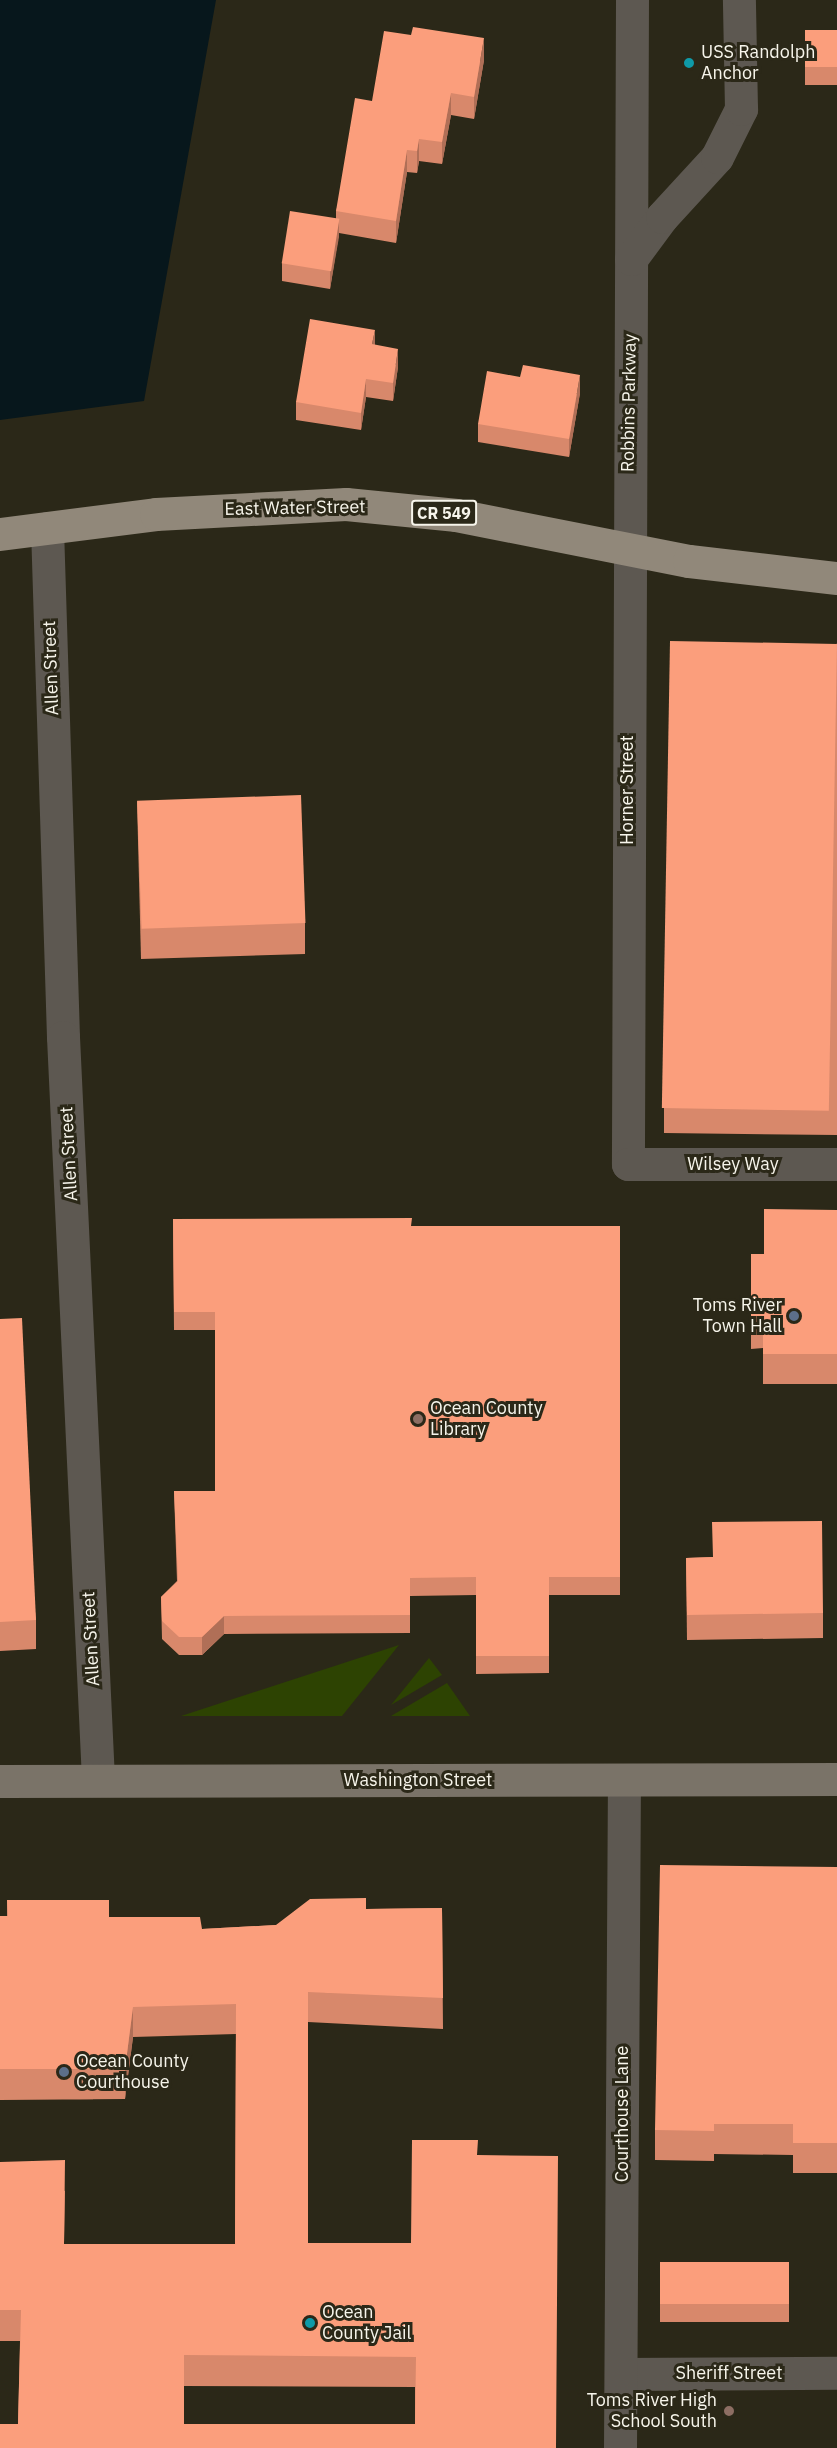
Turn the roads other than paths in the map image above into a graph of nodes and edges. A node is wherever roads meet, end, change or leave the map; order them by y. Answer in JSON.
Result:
{"nodes":[{"id":1,"x":632,"y":0,"type":"edge"},
{"id":2,"x":739,"y":0,"type":"edge"},
{"id":3,"x":631,"y":260,"type":"junction"},
{"id":4,"x":46,"y":528,"type":"junction"},
{"id":5,"x":0,"y":534,"type":"edge"},
{"id":6,"x":627,"y":547,"type":"junction"},
{"id":7,"x":837,"y":578,"type":"edge"},
{"id":8,"x":628,"y":1164,"type":"joint"},
{"id":9,"x":837,"y":1164,"type":"edge"},
{"id":10,"x":98,"y":1779,"type":"junction"},
{"id":11,"x":837,"y":1779,"type":"edge"},
{"id":12,"x":624,"y":1780,"type":"junction"},
{"id":13,"x":0,"y":1781,"type":"edge"},
{"id":14,"x":837,"y":2373,"type":"edge"},
{"id":15,"x":621,"y":2374,"type":"junction"},
{"id":16,"x":620,"y":2448,"type":"edge"}],
"edges":[{"from":1,"to":3,"type":"street","name":"Robbins Parkway"},
{"from":2,"to":3,"type":"street"},
{"from":3,"to":6,"type":"street","name":"Robbins Parkway"},
{"from":4,"to":5,"type":"main road","name":"East Water Street","number":"CR 549"},
{"from":4,"to":6,"type":"main road","name":"East Water Street","number":"CR 549"},
{"from":4,"to":10,"type":"street","name":"Allen Street"},
{"from":6,"to":7,"type":"main road","name":"East Water Street","number":"CR 549"},
{"from":6,"to":8,"type":"street","name":"Horner Street"},
{"from":8,"to":9,"type":"street","name":"Wilsey Way"},
{"from":10,"to":12,"type":"main road","name":"Washington Street"},
{"from":10,"to":13,"type":"main road","name":"Washington Street"},
{"from":11,"to":12,"type":"main road","name":"Washington Street"},
{"from":12,"to":15,"type":"street","name":"Courthouse Lane"},
{"from":14,"to":15,"type":"street","name":"Sheriff Street"},
{"from":15,"to":16,"type":"street","name":"Courthouse Lane"}]}
